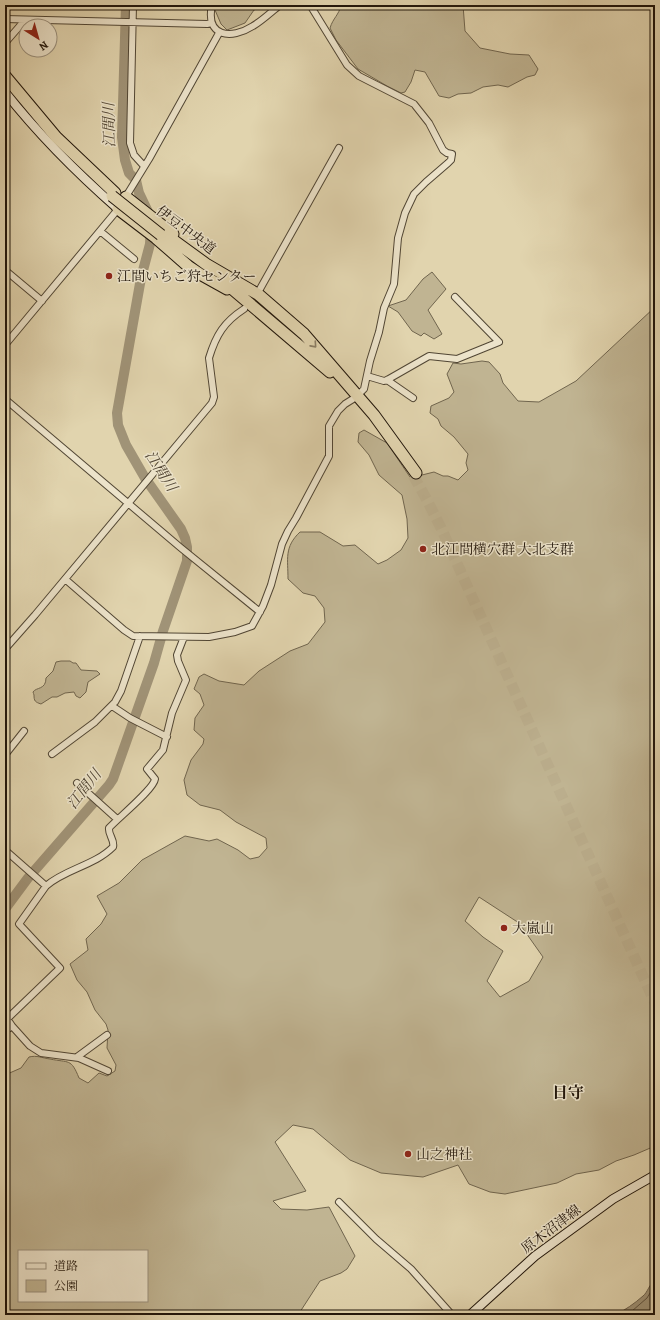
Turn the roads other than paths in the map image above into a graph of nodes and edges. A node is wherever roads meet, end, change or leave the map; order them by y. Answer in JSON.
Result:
{"nodes":[{"id":1,"x":133,"y":5,"type":"edge"},
{"id":2,"x":212,"y":5,"type":"edge"},
{"id":3,"x":280,"y":5,"type":"edge"},
{"id":4,"x":310,"y":5,"type":"edge"},
{"id":5,"x":5,"y":19,"type":"edge"},
{"id":6,"x":18,"y":20,"type":"edge"},
{"id":7,"x":58,"y":21,"type":"edge"},
{"id":8,"x":131,"y":23,"type":"junction"},
{"id":9,"x":212,"y":23,"type":"junction"},
{"id":10,"x":18,"y":27,"type":"edge"},
{"id":11,"x":219,"y":33,"type":"junction"},
{"id":12,"x":5,"y":43,"type":"edge"},
{"id":13,"x":5,"y":69,"type":"edge"},
{"id":14,"x":5,"y":76,"type":"edge"},
{"id":15,"x":5,"y":83,"type":"edge"},
{"id":16,"x":5,"y":92,"type":"edge"},
{"id":17,"x":339,"y":148,"type":"dead end"},
{"id":18,"x":144,"y":166,"type":"junction"},
{"id":19,"x":128,"y":192,"type":"junction"},
{"id":20,"x":113,"y":195,"type":"junction"},
{"id":21,"x":118,"y":209,"type":"junction"},
{"id":22,"x":100,"y":231,"type":"junction"},
{"id":23,"x":160,"y":233,"type":"junction"},
{"id":24,"x":134,"y":259,"type":"dead end"},
{"id":25,"x":5,"y":270,"type":"edge"},
{"id":26,"x":260,"y":289,"type":"dead end"},
{"id":27,"x":455,"y":297,"type":"dead end"},
{"id":28,"x":42,"y":301,"type":"junction"},
{"id":29,"x":244,"y":309,"type":"dead end"},
{"id":30,"x":5,"y":345,"type":"edge"},
{"id":31,"x":367,"y":376,"type":"junction"},
{"id":32,"x":387,"y":380,"type":"junction"},
{"id":33,"x":360,"y":393,"type":"dead end"},
{"id":34,"x":414,"y":398,"type":"dead end"},
{"id":35,"x":5,"y":399,"type":"edge"},
{"id":36,"x":353,"y":399,"type":"dead end"},
{"id":37,"x":415,"y":474,"type":"tunnel mouth"},
{"id":38,"x":128,"y":503,"type":"junction"},
{"id":39,"x":64,"y":579,"type":"junction"},
{"id":40,"x":260,"y":612,"type":"junction"},
{"id":41,"x":140,"y":636,"type":"junction"},
{"id":42,"x":184,"y":637,"type":"junction"},
{"id":43,"x":5,"y":649,"type":"edge"},
{"id":44,"x":112,"y":706,"type":"junction"},
{"id":45,"x":24,"y":731,"type":"dead end"},
{"id":46,"x":167,"y":737,"type":"junction"},
{"id":47,"x":52,"y":754,"type":"dead end"},
{"id":48,"x":5,"y":755,"type":"edge"},
{"id":49,"x":77,"y":783,"type":"dead end"},
{"id":50,"x":117,"y":819,"type":"junction"},
{"id":51,"x":5,"y":850,"type":"edge"},
{"id":52,"x":46,"y":886,"type":"junction"},
{"id":53,"x":6,"y":1018,"type":"edge"},
{"id":54,"x":12,"y":1026,"type":"junction"},
{"id":55,"x":5,"y":1031,"type":"edge"},
{"id":56,"x":106,"y":1035,"type":"dead end"},
{"id":57,"x":76,"y":1058,"type":"junction"},
{"id":58,"x":108,"y":1071,"type":"dead end"},
{"id":59,"x":655,"y":1175,"type":"edge"},
{"id":60,"x":340,"y":1202,"type":"dead end"},
{"id":61,"x":452,"y":1315,"type":"edge"},
{"id":62,"x":470,"y":1315,"type":"edge"}],
"edges":[{"from":1,"to":8,"type":"street"},
{"from":2,"to":9,"type":"street"},
{"from":3,"to":11,"type":"street"},
{"from":4,"to":31,"type":"street"},
{"from":5,"to":6,"type":"street"},
{"from":7,"to":8,"type":"street"},
{"from":8,"to":9,"type":"street"},
{"from":8,"to":18,"type":"street"},
{"from":9,"to":11,"type":"street"},
{"from":10,"to":12,"type":"street"},
{"from":11,"to":18,"type":"street"},
{"from":13,"to":19,"type":"main road"},
{"from":14,"to":20,"type":"highway","name":"伊豆中央道"},
{"from":15,"to":20,"type":"highway","name":"伊豆中央道"},
{"from":16,"to":21,"type":"main road"},
{"from":17,"to":26,"type":"street"},
{"from":18,"to":19,"type":"street"},
{"from":19,"to":21,"type":"street"},
{"from":19,"to":23,"type":"highway"},
{"from":20,"to":23,"type":"highway","name":"伊豆中央道"},
{"from":21,"to":22,"type":"street"},
{"from":21,"to":23,"type":"highway"},
{"from":22,"to":24,"type":"street"},
{"from":22,"to":28,"type":"street"},
{"from":23,"to":37,"type":"highway","name":"伊豆中央道"},
{"from":25,"to":28,"type":"street"},
{"from":27,"to":32,"type":"street"},
{"from":28,"to":30,"type":"street"},
{"from":29,"to":38,"type":"street"},
{"from":31,"to":32,"type":"street"},
{"from":31,"to":33,"type":"street"},
{"from":32,"to":34,"type":"street"},
{"from":35,"to":38,"type":"street"},
{"from":36,"to":40,"type":"street"},
{"from":38,"to":39,"type":"street"},
{"from":38,"to":40,"type":"street"},
{"from":39,"to":41,"type":"street"},
{"from":39,"to":43,"type":"street"},
{"from":40,"to":42,"type":"street"},
{"from":41,"to":42,"type":"street"},
{"from":41,"to":44,"type":"street"},
{"from":42,"to":46,"type":"street"},
{"from":44,"to":46,"type":"street"},
{"from":44,"to":47,"type":"street"},
{"from":45,"to":48,"type":"street"},
{"from":46,"to":50,"type":"street"},
{"from":49,"to":50,"type":"street"},
{"from":50,"to":52,"type":"street"},
{"from":51,"to":52,"type":"street"},
{"from":52,"to":53,"type":"street"},
{"from":53,"to":54,"type":"street"},
{"from":54,"to":55,"type":"street"},
{"from":54,"to":57,"type":"street"},
{"from":56,"to":57,"type":"street"},
{"from":57,"to":58,"type":"street"},
{"from":59,"to":62,"type":"main road","name":"原木沼津線"},
{"from":60,"to":61,"type":"street"}]}
